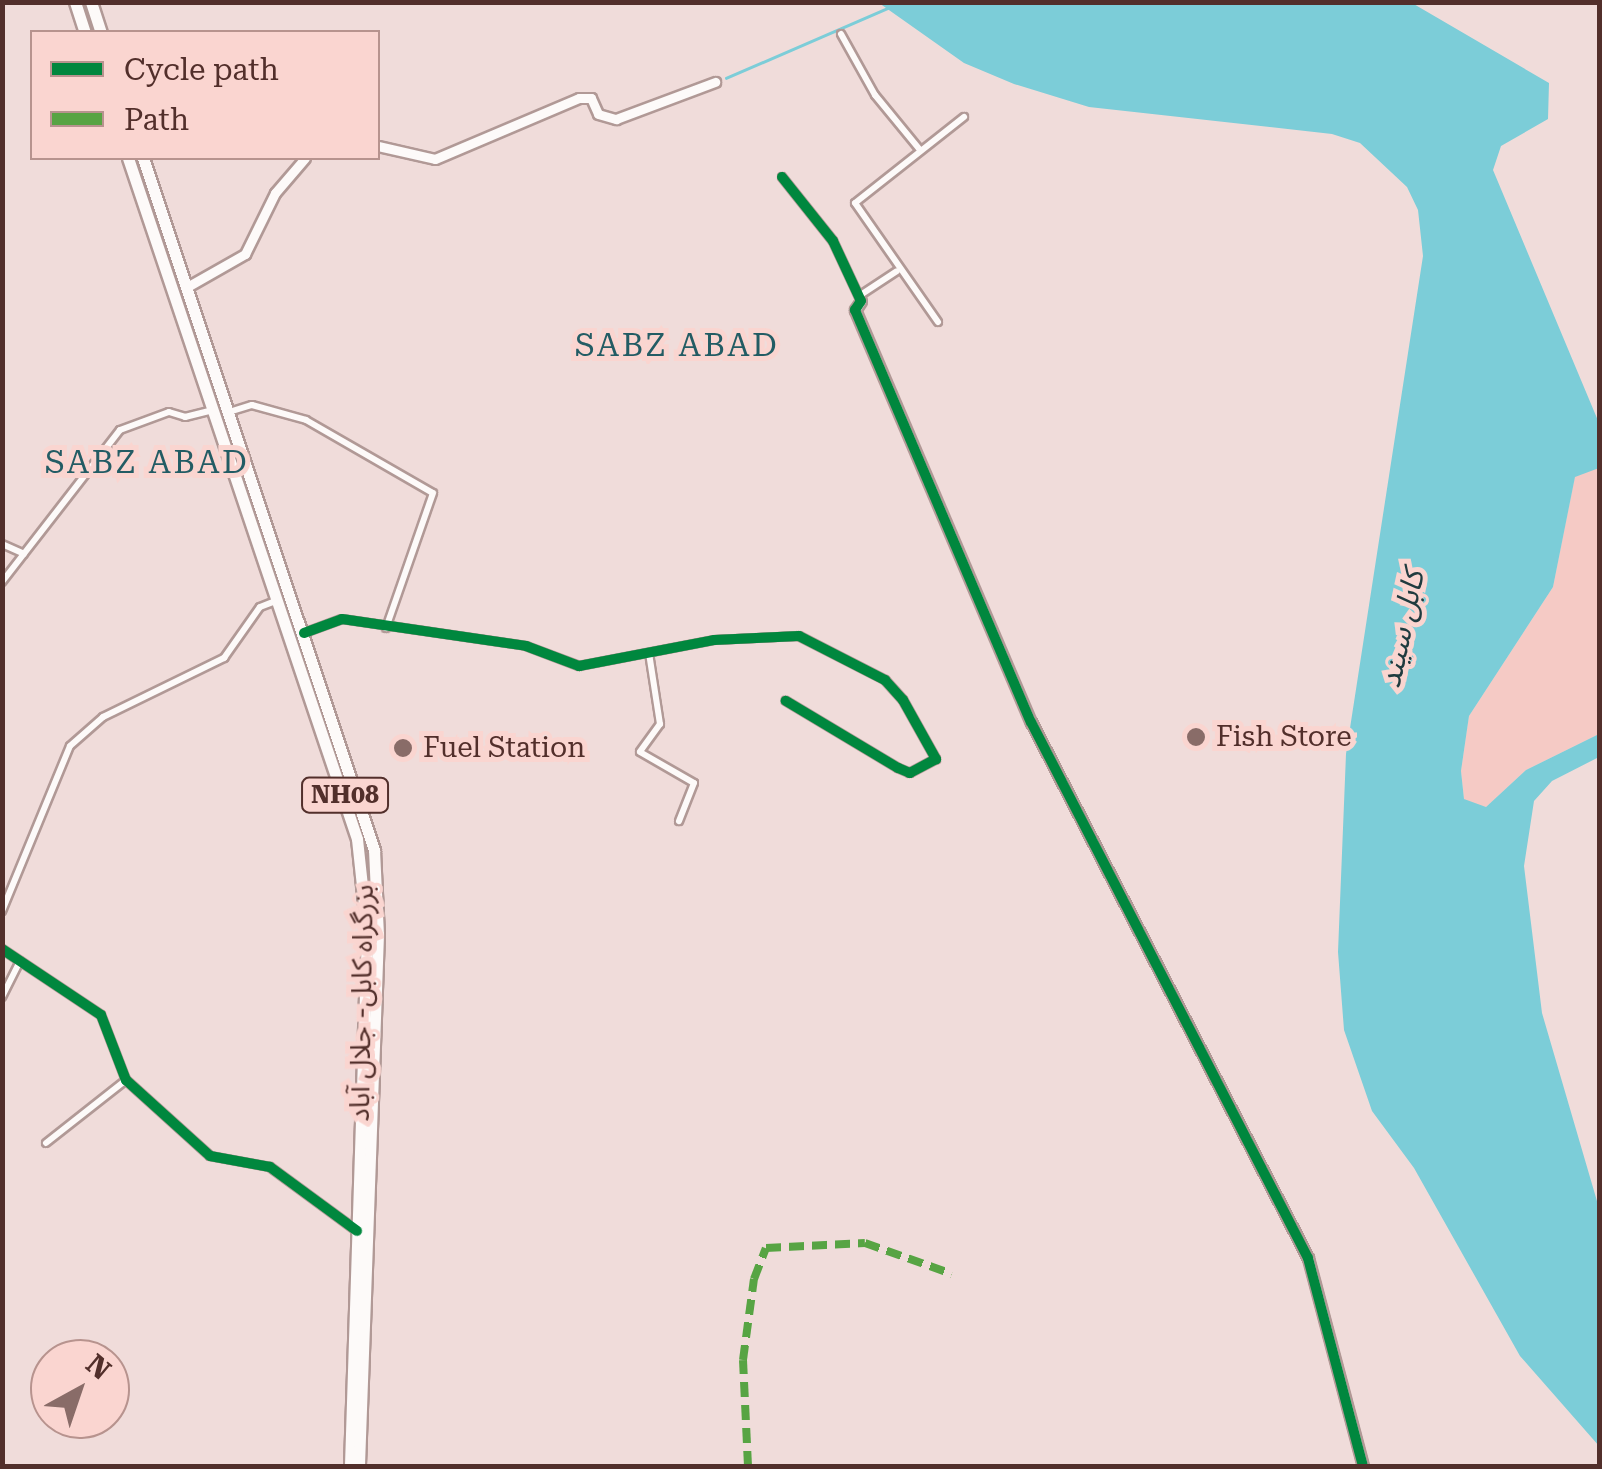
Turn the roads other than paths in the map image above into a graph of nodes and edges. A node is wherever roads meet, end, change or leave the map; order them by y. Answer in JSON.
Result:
{"nodes":[{"id":1,"x":75,"y":2,"type":"edge"},
{"id":2,"x":91,"y":2,"type":"edge"},
{"id":3,"x":85,"y":30,"type":"edge"},
{"id":4,"x":100,"y":30,"type":"edge"},
{"id":5,"x":841,"y":34,"type":"dead end"},
{"id":6,"x":715,"y":82,"type":"dead end"},
{"id":7,"x":964,"y":116,"type":"dead end"},
{"id":8,"x":380,"y":146,"type":"edge"},
{"id":9,"x":920,"y":150,"type":"junction"},
{"id":10,"x":129,"y":160,"type":"edge"},
{"id":11,"x":144,"y":160,"type":"edge"},
{"id":12,"x":303,"y":160,"type":"edge"},
{"id":13,"x":782,"y":177,"type":"dead end"},
{"id":14,"x":897,"y":271,"type":"junction"},
{"id":15,"x":187,"y":288,"type":"junction"},
{"id":16,"x":860,"y":298,"type":"junction"},
{"id":17,"x":938,"y":322,"type":"dead end"},
{"id":18,"x":214,"y":410,"type":"junction"},
{"id":19,"x":229,"y":412,"type":"junction"},
{"id":20,"x":2,"y":544,"type":"edge"},
{"id":21,"x":24,"y":554,"type":"junction"},
{"id":22,"x":2,"y":582,"type":"edge"},
{"id":23,"x":285,"y":598,"type":"junction"},
{"id":24,"x":386,"y":628,"type":"junction"},
{"id":25,"x":304,"y":632,"type":"junction"},
{"id":26,"x":650,"y":654,"type":"junction"},
{"id":27,"x":786,"y":702,"type":"dead end"},
{"id":28,"x":678,"y":821,"type":"dead end"},
{"id":29,"x":2,"y":911,"type":"edge"},
{"id":30,"x":2,"y":949,"type":"edge"},
{"id":31,"x":20,"y":962,"type":"junction"},
{"id":32,"x":2,"y":997,"type":"edge"},
{"id":33,"x":126,"y":1080,"type":"junction"},
{"id":34,"x":46,"y":1143,"type":"dead end"},
{"id":35,"x":357,"y":1231,"type":"junction"},
{"id":36,"x":350,"y":1466,"type":"edge"},
{"id":37,"x":360,"y":1466,"type":"edge"},
{"id":38,"x":1363,"y":1466,"type":"edge"}],
"edges":[{"from":1,"to":3,"type":"highway"},
{"from":2,"to":4,"type":"highway"},
{"from":5,"to":9,"type":"street"},
{"from":6,"to":8,"type":"street"},
{"from":7,"to":9,"type":"street"},
{"from":9,"to":14,"type":"street"},
{"from":10,"to":18,"type":"highway","name":"بزرگراه کابل- جلال آباد","number":"NH08"},
{"from":11,"to":15,"type":"highway","name":"بزرگراه کابل- جلال آباد","number":"NH08"},
{"from":12,"to":15,"type":"street"},
{"from":13,"to":16,"type":"street"},
{"from":14,"to":16,"type":"street"},
{"from":14,"to":17,"type":"street"},
{"from":15,"to":19,"type":"highway","name":"بزرگراه کابل- جلال آباد","number":"NH08"},
{"from":16,"to":38,"type":"street"},
{"from":18,"to":21,"type":"street"},
{"from":18,"to":23,"type":"highway","name":"بزرگراه کابل- جلال آباد","number":"NH08"},
{"from":19,"to":23,"type":"highway","name":"بزرگراه کابل- جلال آباد","number":"NH08"},
{"from":19,"to":24,"type":"street"},
{"from":20,"to":21,"type":"street"},
{"from":21,"to":22,"type":"street"},
{"from":23,"to":25,"type":"highway","name":"بزرگراه کابل- جلال آباد","number":"NH08"},
{"from":23,"to":29,"type":"street"},
{"from":23,"to":35,"type":"highway","name":"بزرگراه کابل- جلال آباد","number":"NH08"},
{"from":24,"to":25,"type":"street"},
{"from":24,"to":26,"type":"street"},
{"from":25,"to":37,"type":"highway","name":"بزرگراه کابل- جلال آباد","number":"NH08"},
{"from":26,"to":27,"type":"street"},
{"from":26,"to":28,"type":"street"},
{"from":30,"to":31,"type":"street"},
{"from":31,"to":32,"type":"street"},
{"from":31,"to":33,"type":"street"},
{"from":33,"to":34,"type":"street"},
{"from":33,"to":35,"type":"street"},
{"from":35,"to":36,"type":"highway","name":"بزرگراه کابل- جلال آباد","number":"NH08"}]}
